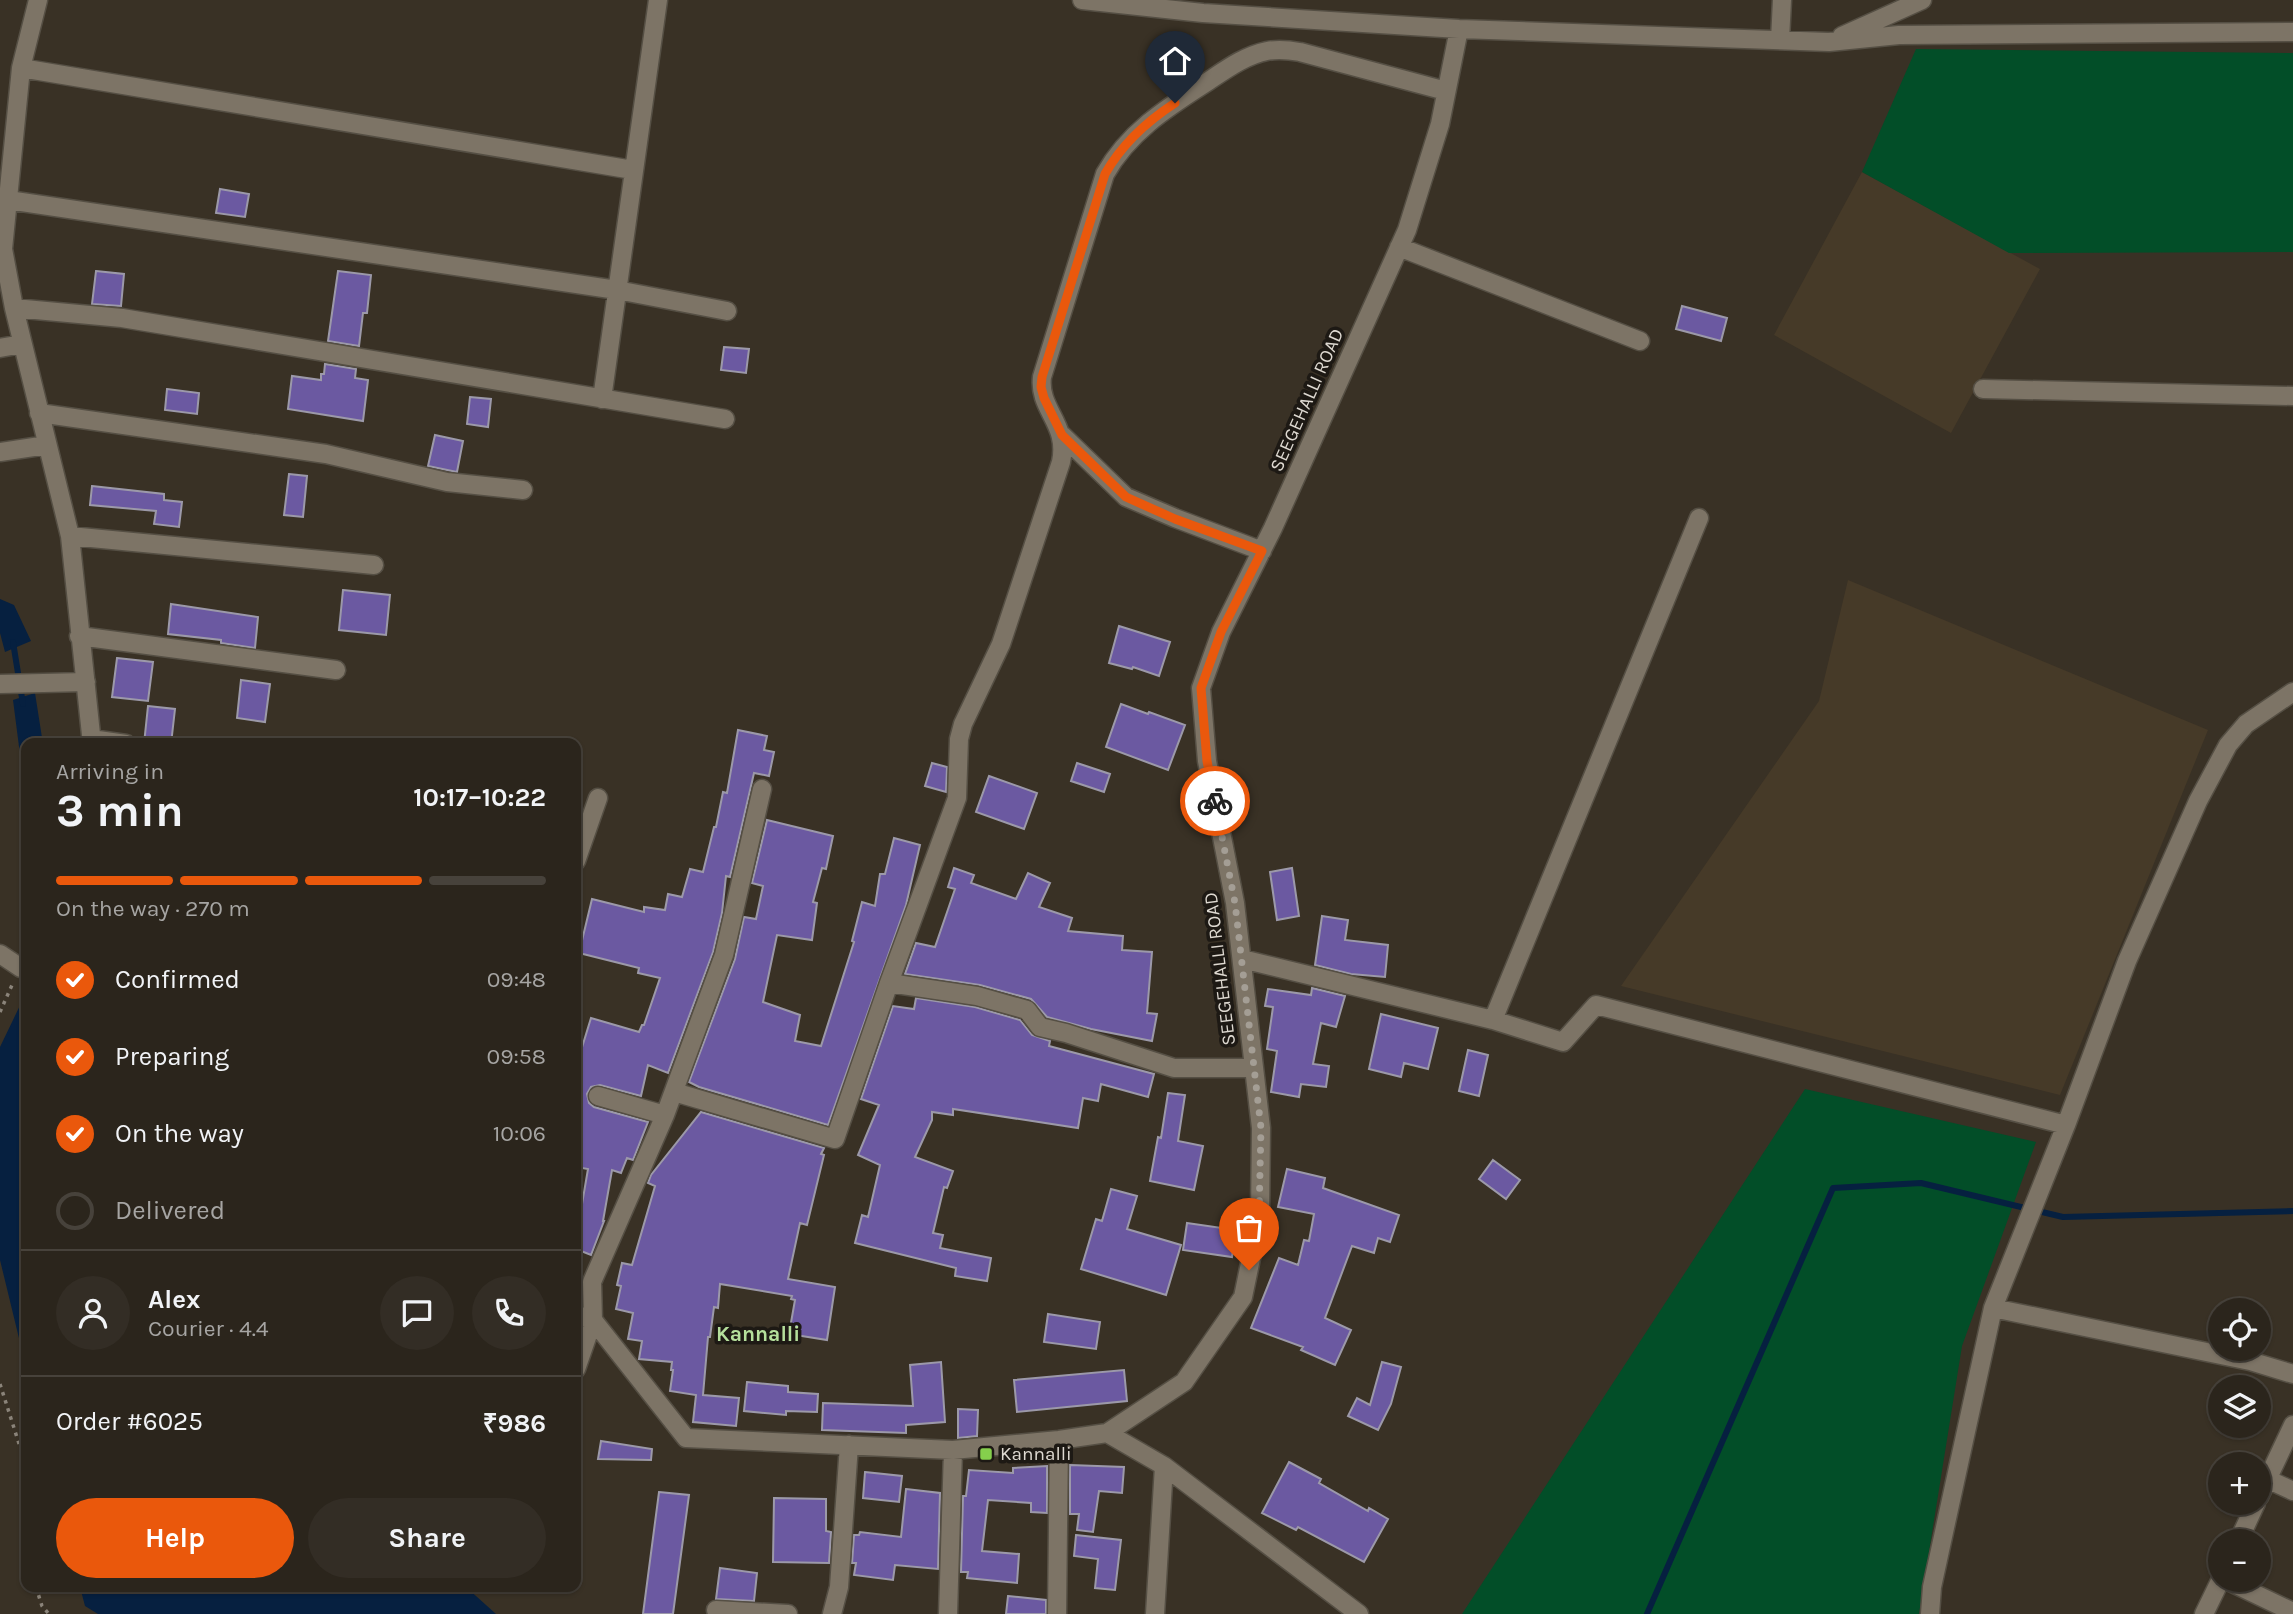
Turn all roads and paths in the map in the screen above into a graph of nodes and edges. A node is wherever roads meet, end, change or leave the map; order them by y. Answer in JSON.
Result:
{"nodes":[{"id":1,"x":38,"y":0,"type":"edge"},
{"id":2,"x":658,"y":0,"type":"edge"},
{"id":3,"x":1082,"y":0,"type":"edge"},
{"id":4,"x":1782,"y":0,"type":"edge"},
{"id":5,"x":1922,"y":0,"type":"edge"},
{"id":6,"x":1204,"y":6,"type":"edge"},
{"id":7,"x":1459,"y":29,"type":"junction"},
{"id":8,"x":2293,"y":32,"type":"edge"},
{"id":9,"x":1780,"y":40,"type":"junction"},
{"id":10,"x":1829,"y":42,"type":"junction"},
{"id":11,"x":21,"y":68,"type":"junction"},
{"id":12,"x":1446,"y":91,"type":"junction"},
{"id":13,"x":7,"y":147,"type":"edge"},
{"id":14,"x":633,"y":170,"type":"junction"},
{"id":15,"x":8,"y":200,"type":"junction"},
{"id":16,"x":1399,"y":247,"type":"junction"},
{"id":17,"x":2,"y":250,"type":"edge"},
{"id":18,"x":617,"y":290,"type":"junction"},
{"id":19,"x":14,"y":308,"type":"junction"},
{"id":20,"x":727,"y":311,"type":"dead end"},
{"id":21,"x":1640,"y":341,"type":"dead end"},
{"id":22,"x":22,"y":344,"type":"junction"},
{"id":23,"x":0,"y":348,"type":"edge"},
{"id":24,"x":1983,"y":389,"type":"dead end"},
{"id":25,"x":2293,"y":396,"type":"edge"},
{"id":26,"x":602,"y":399,"type":"junction"},
{"id":27,"x":40,"y":413,"type":"junction"},
{"id":28,"x":724,"y":419,"type":"dead end"},
{"id":29,"x":1062,"y":435,"type":"junction"},
{"id":30,"x":47,"y":445,"type":"junction"},
{"id":31,"x":0,"y":452,"type":"edge"},
{"id":32,"x":523,"y":490,"type":"dead end"},
{"id":33,"x":1699,"y":518,"type":"dead end"},
{"id":34,"x":69,"y":536,"type":"junction"},
{"id":35,"x":1262,"y":551,"type":"junction"},
{"id":36,"x":374,"y":565,"type":"dead end"},
{"id":37,"x":79,"y":636,"type":"junction"},
{"id":38,"x":335,"y":670,"type":"dead end"},
{"id":39,"x":86,"y":682,"type":"junction"},
{"id":40,"x":0,"y":684,"type":"edge"},
{"id":41,"x":2293,"y":692,"type":"edge"},
{"id":42,"x":92,"y":738,"type":"edge"},
{"id":43,"x":761,"y":789,"type":"dead end"},
{"id":44,"x":598,"y":798,"type":"dead end"},
{"id":45,"x":581,"y":847,"type":"edge"},
{"id":46,"x":0,"y":954,"type":"edge"},
{"id":47,"x":1242,"y":959,"type":"junction"},
{"id":48,"x":21,"y":967,"type":"edge"},
{"id":49,"x":21,"y":972,"type":"edge"},
{"id":50,"x":888,"y":983,"type":"junction"},
{"id":51,"x":0,"y":1012,"type":"edge"},
{"id":52,"x":1493,"y":1020,"type":"junction"},
{"id":53,"x":1253,"y":1068,"type":"junction"},
{"id":54,"x":674,"y":1092,"type":"junction"},
{"id":55,"x":598,"y":1096,"type":"dead end"},
{"id":56,"x":665,"y":1115,"type":"junction"},
{"id":57,"x":2066,"y":1125,"type":"junction"},
{"id":58,"x":1993,"y":1308,"type":"junction"},
{"id":59,"x":584,"y":1317,"type":"edge"},
{"id":60,"x":581,"y":1336,"type":"edge"},
{"id":61,"x":2293,"y":1374,"type":"edge"},
{"id":62,"x":0,"y":1384,"type":"edge"},
{"id":63,"x":2293,"y":1425,"type":"edge"},
{"id":64,"x":1107,"y":1433,"type":"junction"},
{"id":65,"x":1059,"y":1440,"type":"junction"},
{"id":66,"x":849,"y":1445,"type":"junction"},
{"id":67,"x":21,"y":1450,"type":"edge"},
{"id":68,"x":953,"y":1450,"type":"junction"},
{"id":69,"x":1164,"y":1466,"type":"junction"},
{"id":70,"x":2271,"y":1471,"type":"edge"},
{"id":71,"x":2271,"y":1481,"type":"edge"},
{"id":72,"x":2293,"y":1491,"type":"edge"},
{"id":73,"x":38,"y":1592,"type":"edge"},
{"id":74,"x":2215,"y":1592,"type":"edge"},
{"id":75,"x":2251,"y":1592,"type":"edge"},
{"id":76,"x":716,"y":1610,"type":"dead end"},
{"id":77,"x":2293,"y":1612,"type":"edge"},
{"id":78,"x":49,"y":1614,"type":"edge"},
{"id":79,"x":788,"y":1614,"type":"edge"},
{"id":80,"x":832,"y":1614,"type":"edge"},
{"id":81,"x":947,"y":1614,"type":"edge"},
{"id":82,"x":1057,"y":1614,"type":"edge"},
{"id":83,"x":1155,"y":1614,"type":"edge"},
{"id":84,"x":1359,"y":1614,"type":"edge"},
{"id":85,"x":1930,"y":1614,"type":"edge"},
{"id":86,"x":2204,"y":1614,"type":"edge"}],
"edges":[{"from":1,"to":11,"type":"street"},
{"from":2,"to":14,"type":"street"},
{"from":3,"to":6,"type":"street"},
{"from":4,"to":9,"type":"street"},
{"from":5,"to":10,"type":"street"},
{"from":6,"to":7,"type":"street"},
{"from":7,"to":9,"type":"street"},
{"from":7,"to":12,"type":"street","name":"SEEGEHALLI ROAD"},
{"from":8,"to":10,"type":"street"},
{"from":9,"to":10,"type":"street"},
{"from":11,"to":13,"type":"street"},
{"from":11,"to":14,"type":"street"},
{"from":12,"to":16,"type":"street","name":"SEEGEHALLI ROAD"},
{"from":12,"to":29,"type":"street"},
{"from":13,"to":15,"type":"street"},
{"from":14,"to":18,"type":"street"},
{"from":15,"to":17,"type":"street"},
{"from":15,"to":18,"type":"street"},
{"from":16,"to":21,"type":"street"},
{"from":16,"to":35,"type":"street","name":"SEEGEHALLI ROAD"},
{"from":17,"to":19,"type":"street"},
{"from":18,"to":20,"type":"street"},
{"from":18,"to":26,"type":"street"},
{"from":19,"to":22,"type":"street"},
{"from":19,"to":26,"type":"street"},
{"from":22,"to":23,"type":"street"},
{"from":22,"to":27,"type":"street"},
{"from":24,"to":25,"type":"street"},
{"from":26,"to":28,"type":"street"},
{"from":27,"to":30,"type":"street"},
{"from":27,"to":32,"type":"street"},
{"from":29,"to":35,"type":"street"},
{"from":29,"to":50,"type":"street"},
{"from":30,"to":31,"type":"street"},
{"from":30,"to":34,"type":"street"},
{"from":33,"to":52,"type":"street"},
{"from":34,"to":36,"type":"street"},
{"from":34,"to":37,"type":"street"},
{"from":35,"to":47,"type":"street","name":"SEEGEHALLI ROAD"},
{"from":37,"to":38,"type":"street"},
{"from":37,"to":39,"type":"street"},
{"from":39,"to":40,"type":"street"},
{"from":39,"to":42,"type":"street"},
{"from":41,"to":57,"type":"street"},
{"from":43,"to":54,"type":"street"},
{"from":44,"to":45,"type":"street"},
{"from":46,"to":48,"type":"street"},
{"from":47,"to":52,"type":"street"},
{"from":47,"to":53,"type":"street","name":"SEEGEHALLI ROAD"},
{"from":49,"to":51,"type":"path"},
{"from":50,"to":53,"type":"street"},
{"from":50,"to":54,"type":"street"},
{"from":52,"to":57,"type":"street"},
{"from":53,"to":64,"type":"street","name":"SEEGEHALLI ROAD"},
{"from":54,"to":56,"type":"street"},
{"from":55,"to":56,"type":"street"},
{"from":56,"to":59,"type":"street"},
{"from":57,"to":58,"type":"street"},
{"from":58,"to":61,"type":"street"},
{"from":58,"to":85,"type":"street"},
{"from":59,"to":60,"type":"street"},
{"from":59,"to":66,"type":"street"},
{"from":62,"to":67,"type":"path"},
{"from":63,"to":70,"type":"street"},
{"from":64,"to":65,"type":"street"},
{"from":64,"to":69,"type":"street"},
{"from":65,"to":68,"type":"street"},
{"from":65,"to":82,"type":"street"},
{"from":66,"to":68,"type":"street"},
{"from":66,"to":80,"type":"street"},
{"from":68,"to":81,"type":"street"},
{"from":69,"to":83,"type":"street"},
{"from":69,"to":84,"type":"street"},
{"from":71,"to":72,"type":"street"},
{"from":73,"to":78,"type":"path"},
{"from":74,"to":86,"type":"street"},
{"from":75,"to":77,"type":"street"},
{"from":76,"to":79,"type":"street"}]}
